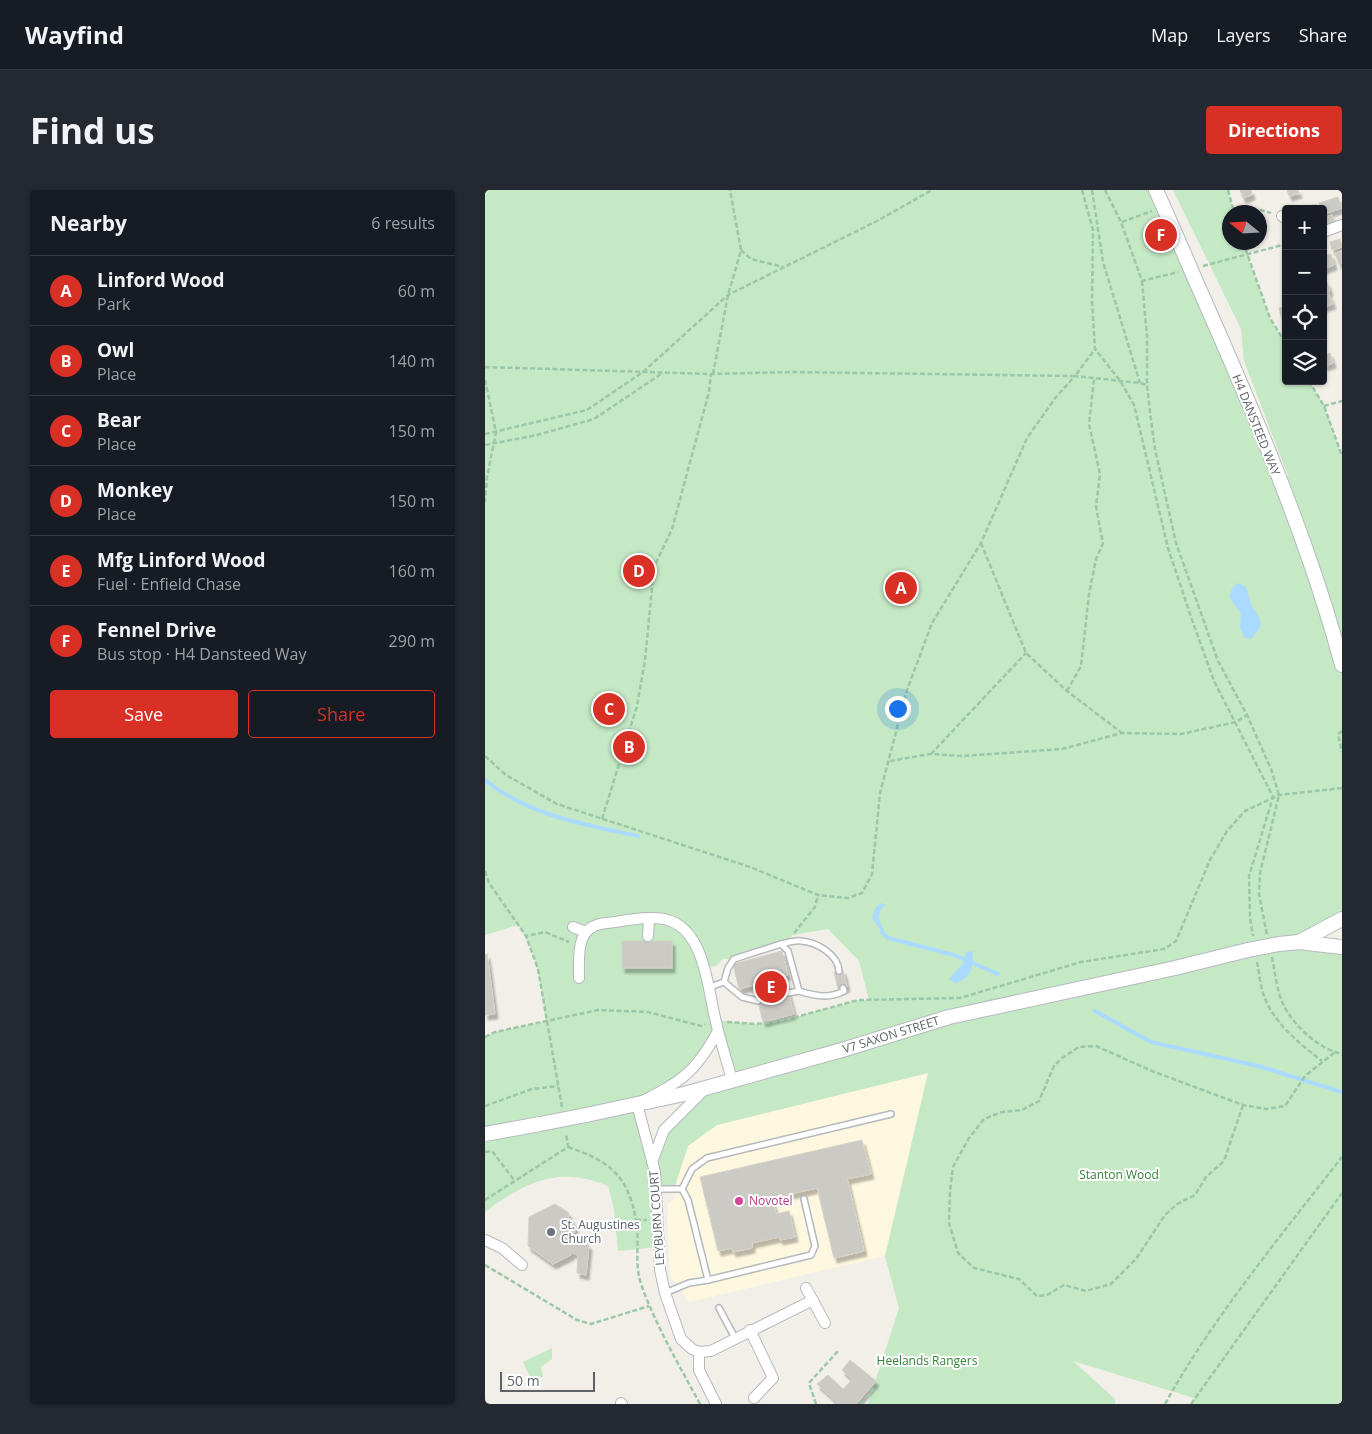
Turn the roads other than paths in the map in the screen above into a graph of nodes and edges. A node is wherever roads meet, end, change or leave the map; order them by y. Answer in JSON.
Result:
{"nodes":[{"id":1,"x":1156,"y":190,"type":"edge"},
{"id":2,"x":1342,"y":225,"type":"edge"},
{"id":3,"x":1327,"y":231,"type":"edge"},
{"id":4,"x":1342,"y":666,"type":"edge"},
{"id":5,"x":1342,"y":918,"type":"edge"},
{"id":6,"x":649,"y":919,"type":"junction"},
{"id":7,"x":573,"y":927,"type":"dead end"},
{"id":8,"x":586,"y":932,"type":"junction"},
{"id":9,"x":648,"y":936,"type":"dead end"},
{"id":10,"x":1299,"y":942,"type":"junction"},
{"id":11,"x":781,"y":944,"type":"junction"},
{"id":12,"x":1342,"y":947,"type":"edge"},
{"id":13,"x":839,"y":971,"type":"dead end"},
{"id":14,"x":579,"y":978,"type":"dead end"},
{"id":15,"x":724,"y":982,"type":"junction"},
{"id":16,"x":710,"y":987,"type":"junction"},
{"id":17,"x":843,"y":988,"type":"dead end"},
{"id":18,"x":799,"y":991,"type":"junction"},
{"id":19,"x":789,"y":993,"type":"dead end"},
{"id":20,"x":758,"y":1001,"type":"dead end"},
{"id":21,"x":717,"y":1025,"type":"junction"},
{"id":22,"x":732,"y":1080,"type":"junction"},
{"id":23,"x":707,"y":1087,"type":"junction"},
{"id":24,"x":637,"y":1104,"type":"junction"},
{"id":25,"x":891,"y":1114,"type":"dead end"},
{"id":26,"x":485,"y":1134,"type":"edge"},
{"id":27,"x":652,"y":1162,"type":"junction"},
{"id":28,"x":682,"y":1188,"type":"junction"},
{"id":29,"x":656,"y":1189,"type":"junction"},
{"id":30,"x":804,"y":1199,"type":"dead end"},
{"id":31,"x":485,"y":1240,"type":"edge"},
{"id":32,"x":523,"y":1264,"type":"dead end"},
{"id":33,"x":708,"y":1280,"type":"junction"},
{"id":34,"x":806,"y":1288,"type":"dead end"},
{"id":35,"x":665,"y":1293,"type":"junction"},
{"id":36,"x":813,"y":1300,"type":"junction"},
{"id":37,"x":719,"y":1308,"type":"dead end"},
{"id":38,"x":825,"y":1322,"type":"dead end"},
{"id":39,"x":750,"y":1330,"type":"junction"},
{"id":40,"x":735,"y":1338,"type":"junction"},
{"id":41,"x":699,"y":1352,"type":"junction"},
{"id":42,"x":754,"y":1398,"type":"dead end"},
{"id":43,"x":716,"y":1404,"type":"edge"}],
"edges":[{"from":1,"to":4,"type":"street","name":"H4 DANSTEED WAY","bridge":true},
{"from":2,"to":3,"type":"street"},
{"from":5,"to":10,"type":"street","name":"V7 SAXON STREET"},
{"from":6,"to":8,"type":"street"},
{"from":6,"to":9,"type":"street"},
{"from":6,"to":16,"type":"street"},
{"from":7,"to":8,"type":"street"},
{"from":8,"to":14,"type":"street"},
{"from":10,"to":12,"type":"street","name":"V7 SAXON STREET"},
{"from":10,"to":22,"type":"street","name":"V7 SAXON STREET","bridge":true},
{"from":11,"to":13,"type":"lane"},
{"from":11,"to":15,"type":"lane"},
{"from":11,"to":18,"type":"lane"},
{"from":15,"to":16,"type":"lane"},
{"from":15,"to":20,"type":"lane"},
{"from":16,"to":21,"type":"street"},
{"from":17,"to":18,"type":"lane"},
{"from":18,"to":19,"type":"lane"},
{"from":21,"to":22,"type":"street"},
{"from":21,"to":24,"type":"street"},
{"from":22,"to":23,"type":"street","name":"V7 SAXON STREET"},
{"from":23,"to":24,"type":"street","name":"V7 SAXON STREET"},
{"from":23,"to":27,"type":"street","name":"LEYBURN COURT"},
{"from":24,"to":26,"type":"street","name":"V7 SAXON STREET","bridge":true},
{"from":24,"to":27,"type":"street","name":"LEYBURN COURT"},
{"from":25,"to":28,"type":"lane"},
{"from":27,"to":29,"type":"street","name":"LEYBURN COURT"},
{"from":28,"to":29,"type":"lane"},
{"from":28,"to":33,"type":"lane"},
{"from":29,"to":35,"type":"street","name":"LEYBURN COURT"},
{"from":30,"to":33,"type":"lane"},
{"from":31,"to":32,"type":"street"},
{"from":33,"to":35,"type":"lane"},
{"from":34,"to":36,"type":"street"},
{"from":35,"to":41,"type":"street","name":"LEYBURN COURT"},
{"from":36,"to":38,"type":"street"},
{"from":36,"to":39,"type":"street"},
{"from":37,"to":40,"type":"lane"},
{"from":39,"to":40,"type":"street"},
{"from":39,"to":42,"type":"street"},
{"from":40,"to":41,"type":"street"},
{"from":41,"to":43,"type":"street"}]}
